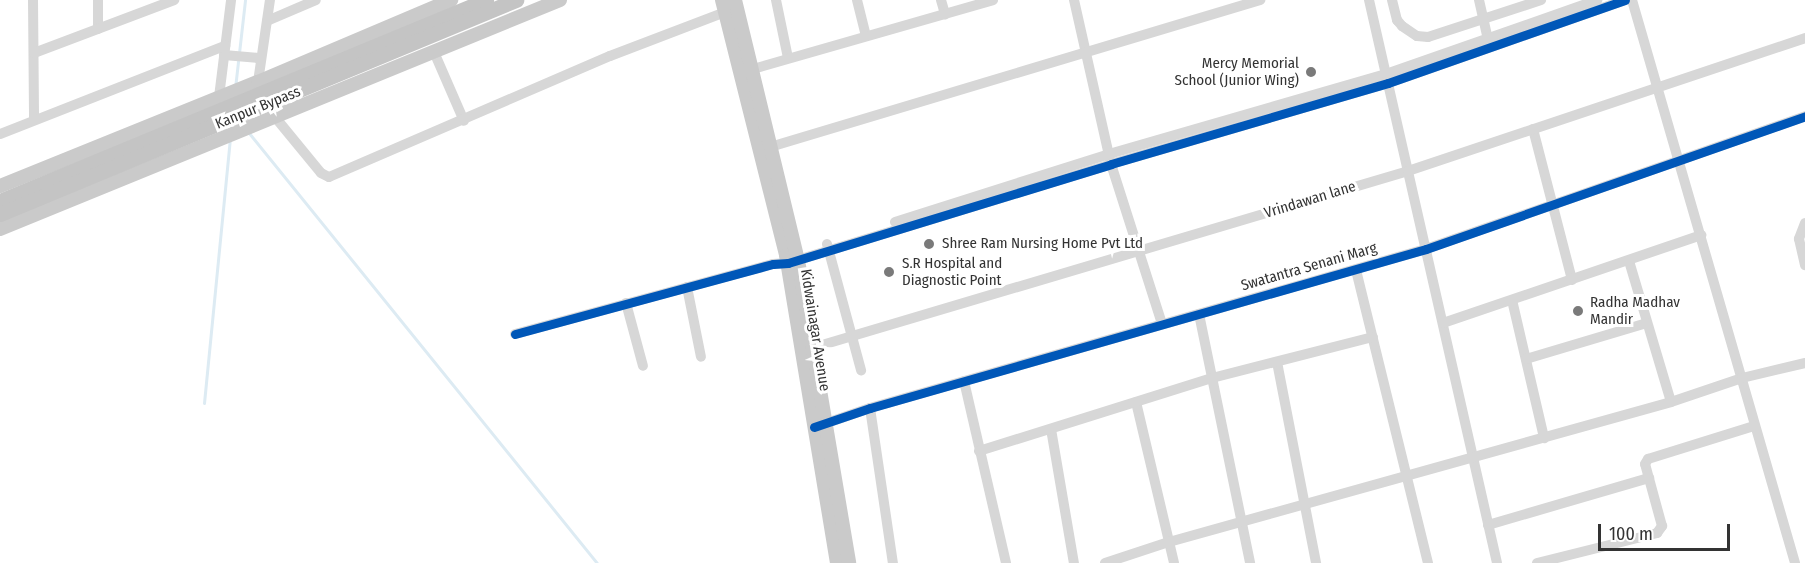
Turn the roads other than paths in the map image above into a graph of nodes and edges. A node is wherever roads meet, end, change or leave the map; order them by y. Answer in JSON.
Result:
{"nodes":[{"id":1,"x":33,"y":0,"type":"edge"},
{"id":2,"x":98,"y":0,"type":"edge"},
{"id":3,"x":174,"y":0,"type":"edge"},
{"id":4,"x":231,"y":0,"type":"edge"},
{"id":5,"x":270,"y":0,"type":"edge"},
{"id":6,"x":316,"y":0,"type":"edge"},
{"id":7,"x":451,"y":0,"type":"edge"},
{"id":8,"x":486,"y":0,"type":"edge"},
{"id":9,"x":516,"y":0,"type":"edge"},
{"id":10,"x":560,"y":0,"type":"edge"},
{"id":11,"x":735,"y":0,"type":"edge"},
{"id":12,"x":776,"y":0,"type":"edge"},
{"id":13,"x":857,"y":0,"type":"edge"},
{"id":14,"x":941,"y":0,"type":"edge"},
{"id":15,"x":993,"y":0,"type":"edge"},
{"id":16,"x":1074,"y":0,"type":"edge"},
{"id":17,"x":1260,"y":0,"type":"edge"},
{"id":18,"x":1369,"y":0,"type":"edge"},
{"id":19,"x":1392,"y":0,"type":"edge"},
{"id":20,"x":1479,"y":0,"type":"edge"},
{"id":21,"x":1541,"y":0,"type":"edge"},
{"id":22,"x":1597,"y":0,"type":"edge"},
{"id":23,"x":1625,"y":0,"type":"edge"},
{"id":24,"x":1632,"y":0,"type":"edge"},
{"id":25,"x":724,"y":6,"type":"edge"},
{"id":26,"x":945,"y":14,"type":"junction"},
{"id":27,"x":1483,"y":19,"type":"junction"},
{"id":28,"x":267,"y":21,"type":"junction"},
{"id":29,"x":98,"y":28,"type":"junction"},
{"id":30,"x":866,"y":36,"type":"junction"},
{"id":31,"x":1805,"y":38,"type":"edge"},
{"id":32,"x":1488,"y":42,"type":"junction"},
{"id":33,"x":1085,"y":51,"type":"junction"},
{"id":34,"x":228,"y":52,"type":"junction"},
{"id":35,"x":434,"y":52,"type":"junction"},
{"id":36,"x":34,"y":53,"type":"junction"},
{"id":37,"x":257,"y":58,"type":"junction"},
{"id":38,"x":788,"y":58,"type":"junction"},
{"id":39,"x":745,"y":71,"type":"junction"},
{"id":40,"x":1387,"y":79,"type":"junction"},
{"id":41,"x":254,"y":84,"type":"junction"},
{"id":42,"x":1657,"y":90,"type":"junction"},
{"id":43,"x":224,"y":95,"type":"junction"},
{"id":44,"x":1805,"y":116,"type":"edge"},
{"id":45,"x":275,"y":117,"type":"junction"},
{"id":46,"x":34,"y":120,"type":"junction"},
{"id":47,"x":464,"y":121,"type":"junction"},
{"id":48,"x":1533,"y":129,"type":"junction"},
{"id":49,"x":0,"y":134,"type":"edge"},
{"id":50,"x":770,"y":147,"type":"junction"},
{"id":51,"x":1110,"y":159,"type":"junction"},
{"id":52,"x":1679,"y":161,"type":"junction"},
{"id":53,"x":1408,"y":171,"type":"junction"},
{"id":54,"x":0,"y":186,"type":"edge"},
{"id":55,"x":0,"y":201,"type":"edge"},
{"id":56,"x":1551,"y":205,"type":"junction"},
{"id":57,"x":0,"y":214,"type":"edge"},
{"id":58,"x":1805,"y":223,"type":"edge"},
{"id":59,"x":0,"y":229,"type":"edge"},
{"id":60,"x":1701,"y":235,"type":"junction"},
{"id":61,"x":828,"y":247,"type":"junction"},
{"id":62,"x":1426,"y":249,"type":"junction"},
{"id":63,"x":1138,"y":252,"type":"junction"},
{"id":64,"x":792,"y":258,"type":"junction"},
{"id":65,"x":1629,"y":261,"type":"junction"},
{"id":66,"x":1805,"y":265,"type":"edge"},
{"id":67,"x":1356,"y":270,"type":"junction"},
{"id":68,"x":1572,"y":280,"type":"junction"},
{"id":69,"x":687,"y":287,"type":"junction"},
{"id":70,"x":1512,"y":300,"type":"junction"},
{"id":71,"x":626,"y":303,"type":"junction"},
{"id":72,"x":1199,"y":314,"type":"junction"},
{"id":73,"x":1443,"y":323,"type":"junction"},
{"id":74,"x":1647,"y":323,"type":"junction"},
{"id":75,"x":1162,"y":324,"type":"junction"},
{"id":76,"x":515,"y":333,"type":"dead end"},
{"id":77,"x":854,"y":335,"type":"junction"},
{"id":78,"x":1373,"y":337,"type":"junction"},
{"id":79,"x":812,"y":348,"type":"junction"},
{"id":80,"x":701,"y":357,"type":"dead end"},
{"id":81,"x":1526,"y":359,"type":"junction"},
{"id":82,"x":1277,"y":362,"type":"junction"},
{"id":83,"x":1805,"y":363,"type":"edge"},
{"id":84,"x":643,"y":366,"type":"dead end"},
{"id":85,"x":861,"y":370,"type":"dead end"},
{"id":86,"x":1212,"y":378,"type":"junction"},
{"id":87,"x":1742,"y":378,"type":"junction"},
{"id":88,"x":964,"y":381,"type":"junction"},
{"id":89,"x":1136,"y":402,"type":"junction"},
{"id":90,"x":1671,"y":402,"type":"junction"},
{"id":91,"x":870,"y":408,"type":"junction"},
{"id":92,"x":819,"y":426,"type":"junction"},
{"id":93,"x":1754,"y":426,"type":"junction"},
{"id":94,"x":1051,"y":429,"type":"junction"},
{"id":95,"x":1544,"y":438,"type":"junction"},
{"id":96,"x":979,"y":451,"type":"junction"},
{"id":97,"x":1473,"y":458,"type":"junction"},
{"id":98,"x":1409,"y":476,"type":"junction"},
{"id":99,"x":1648,"y":478,"type":"junction"},
{"id":100,"x":1303,"y":505,"type":"junction"},
{"id":101,"x":1240,"y":522,"type":"junction"},
{"id":102,"x":1488,"y":525,"type":"junction"},
{"id":103,"x":1169,"y":542,"type":"junction"},
{"id":104,"x":837,"y":563,"type":"edge"},
{"id":105,"x":849,"y":563,"type":"edge"},
{"id":106,"x":893,"y":563,"type":"edge"},
{"id":107,"x":1006,"y":563,"type":"edge"},
{"id":108,"x":1074,"y":563,"type":"edge"},
{"id":109,"x":1105,"y":563,"type":"edge"},
{"id":110,"x":1174,"y":563,"type":"edge"},
{"id":111,"x":1250,"y":563,"type":"edge"},
{"id":112,"x":1316,"y":563,"type":"edge"},
{"id":113,"x":1428,"y":563,"type":"edge"},
{"id":114,"x":1497,"y":563,"type":"edge"},
{"id":115,"x":1537,"y":563,"type":"edge"},
{"id":116,"x":1795,"y":563,"type":"edge"}],
"edges":[{"from":1,"to":36,"type":"street"},
{"from":2,"to":29,"type":"street"},
{"from":3,"to":29,"type":"street"},
{"from":4,"to":34,"type":"street"},
{"from":5,"to":28,"type":"street"},
{"from":6,"to":28,"type":"street"},
{"from":7,"to":41,"type":"main road"},
{"from":8,"to":55,"type":"highway","name":"Kanpur Bypass"},
{"from":9,"to":57,"type":"highway","name":"Kanpur Bypass"},
{"from":10,"to":35,"type":"main road"},
{"from":11,"to":39,"type":"main road","name":"Kidwainagar Avenue"},
{"from":12,"to":38,"type":"street"},
{"from":13,"to":30,"type":"street"},
{"from":14,"to":26,"type":"street"},
{"from":15,"to":26,"type":"street"},
{"from":16,"to":33,"type":"street"},
{"from":17,"to":33,"type":"street"},
{"from":18,"to":40,"type":"street"},
{"from":19,"to":27,"type":"street"},
{"from":20,"to":27,"type":"street"},
{"from":21,"to":27,"type":"street"},
{"from":22,"to":32,"type":"street"},
{"from":23,"to":32,"type":"street"},
{"from":24,"to":42,"type":"street"},
{"from":25,"to":39,"type":"main road","name":"Kidwainagar Avenue"},
{"from":25,"to":47,"type":"street"},
{"from":26,"to":30,"type":"street"},
{"from":27,"to":32,"type":"street"},
{"from":28,"to":37,"type":"street"},
{"from":29,"to":36,"type":"street"},
{"from":30,"to":38,"type":"street"},
{"from":31,"to":42,"type":"street","name":"Vrindawan lane"},
{"from":32,"to":40,"type":"street"},
{"from":33,"to":50,"type":"street"},
{"from":33,"to":51,"type":"street"},
{"from":34,"to":37,"type":"street"},
{"from":34,"to":43,"type":"street"},
{"from":34,"to":46,"type":"street"},
{"from":35,"to":45,"type":"main road"},
{"from":35,"to":47,"type":"street"},
{"from":36,"to":46,"type":"street"},
{"from":37,"to":41,"type":"street"},
{"from":38,"to":39,"type":"street"},
{"from":39,"to":50,"type":"main road","name":"Kidwainagar Avenue"},
{"from":39,"to":64,"type":"main road","name":"Kidwainagar Avenue"},
{"from":40,"to":51,"type":"street"},
{"from":40,"to":53,"type":"street"},
{"from":41,"to":43,"type":"main road"},
{"from":42,"to":48,"type":"street","name":"Vrindawan lane"},
{"from":42,"to":52,"type":"street"},
{"from":43,"to":54,"type":"main road"},
{"from":44,"to":52,"type":"street","name":"Swatantra Senani Marg"},
{"from":45,"to":47,"type":"street"},
{"from":45,"to":59,"type":"main road"},
{"from":46,"to":49,"type":"street"},
{"from":48,"to":53,"type":"street","name":"Vrindawan lane"},
{"from":48,"to":56,"type":"street"},
{"from":50,"to":64,"type":"main road","name":"Kidwainagar Avenue"},
{"from":51,"to":61,"type":"street"},
{"from":51,"to":63,"type":"street"},
{"from":52,"to":56,"type":"street","name":"Swatantra Senani Marg"},
{"from":52,"to":60,"type":"street"},
{"from":53,"to":62,"type":"street"},
{"from":53,"to":63,"type":"street","name":"Vrindawan lane"},
{"from":56,"to":62,"type":"street","name":"Swatantra Senani Marg"},
{"from":56,"to":68,"type":"street"},
{"from":58,"to":66,"type":"street"},
{"from":60,"to":65,"type":"street"},
{"from":60,"to":87,"type":"street"},
{"from":61,"to":64,"type":"street"},
{"from":61,"to":77,"type":"street"},
{"from":62,"to":67,"type":"street","name":"Swatantra Senani Marg"},
{"from":62,"to":73,"type":"street"},
{"from":63,"to":75,"type":"street"},
{"from":63,"to":77,"type":"street","name":"Vrindawan lane"},
{"from":64,"to":69,"type":"street"},
{"from":64,"to":79,"type":"main road","name":"Kidwainagar Avenue"},
{"from":64,"to":92,"type":"main road","name":"Kidwainagar Avenue"},
{"from":65,"to":68,"type":"street"},
{"from":65,"to":74,"type":"street"},
{"from":67,"to":72,"type":"street","name":"Swatantra Senani Marg"},
{"from":67,"to":78,"type":"street"},
{"from":68,"to":70,"type":"street"},
{"from":69,"to":71,"type":"street"},
{"from":69,"to":80,"type":"street"},
{"from":70,"to":73,"type":"street"},
{"from":70,"to":81,"type":"street"},
{"from":71,"to":76,"type":"street"},
{"from":71,"to":84,"type":"street"},
{"from":72,"to":75,"type":"street","name":"Swatantra Senani Marg"},
{"from":72,"to":86,"type":"street"},
{"from":73,"to":97,"type":"street"},
{"from":74,"to":81,"type":"street"},
{"from":74,"to":90,"type":"street"},
{"from":75,"to":88,"type":"street","name":"Swatantra Senani Marg"},
{"from":77,"to":79,"type":"street","name":"Vrindawan lane"},
{"from":77,"to":85,"type":"street"},
{"from":78,"to":82,"type":"street"},
{"from":78,"to":98,"type":"street"},
{"from":79,"to":92,"type":"main road","name":"Kidwainagar Avenue"},
{"from":81,"to":95,"type":"street"},
{"from":82,"to":86,"type":"street"},
{"from":82,"to":100,"type":"street"},
{"from":83,"to":87,"type":"street"},
{"from":86,"to":89,"type":"street"},
{"from":86,"to":101,"type":"street"},
{"from":87,"to":90,"type":"street"},
{"from":87,"to":93,"type":"street"},
{"from":88,"to":91,"type":"street","name":"Swatantra Senani Marg"},
{"from":88,"to":96,"type":"street"},
{"from":89,"to":94,"type":"street"},
{"from":89,"to":103,"type":"street"},
{"from":90,"to":95,"type":"street"},
{"from":91,"to":92,"type":"street","name":"Swatantra Senani Marg"},
{"from":91,"to":106,"type":"street"},
{"from":92,"to":104,"type":"main road","name":"Kidwainagar Avenue"},
{"from":92,"to":105,"type":"main road","name":"Kidwainagar Avenue"},
{"from":93,"to":99,"type":"street"},
{"from":93,"to":116,"type":"street"},
{"from":94,"to":96,"type":"street"},
{"from":94,"to":108,"type":"street"},
{"from":95,"to":97,"type":"street"},
{"from":96,"to":107,"type":"street"},
{"from":97,"to":98,"type":"street"},
{"from":97,"to":102,"type":"street"},
{"from":98,"to":100,"type":"street"},
{"from":98,"to":113,"type":"street"},
{"from":99,"to":102,"type":"street"},
{"from":99,"to":115,"type":"street"},
{"from":100,"to":101,"type":"street"},
{"from":100,"to":112,"type":"street"},
{"from":101,"to":103,"type":"street"},
{"from":101,"to":111,"type":"street"},
{"from":102,"to":114,"type":"street"},
{"from":103,"to":109,"type":"street"},
{"from":103,"to":110,"type":"street"}]}
